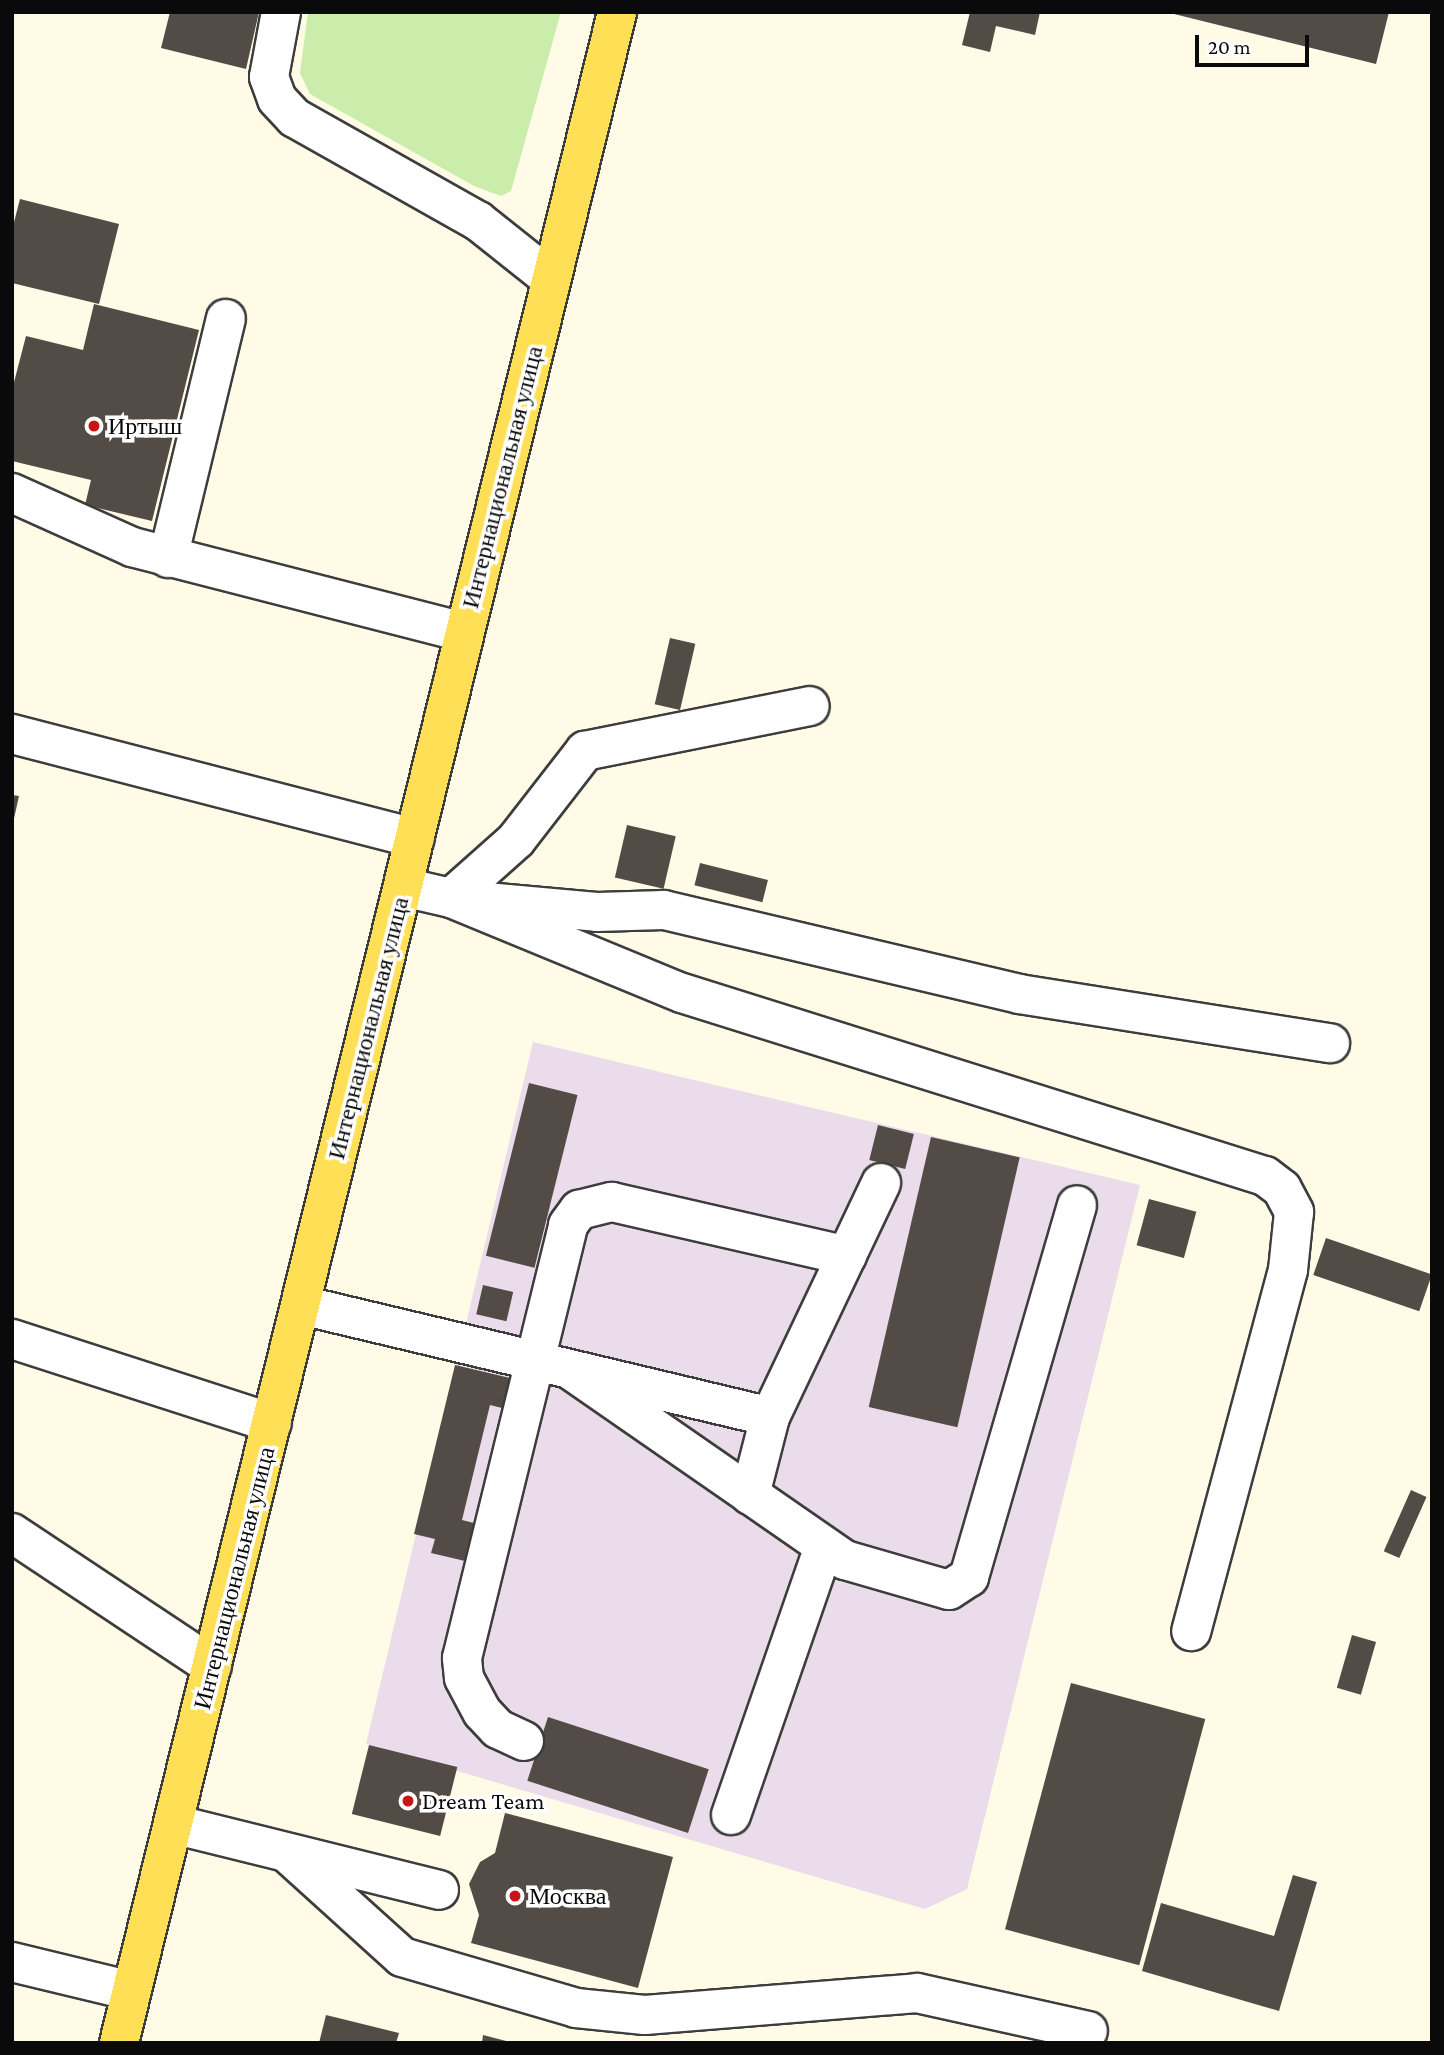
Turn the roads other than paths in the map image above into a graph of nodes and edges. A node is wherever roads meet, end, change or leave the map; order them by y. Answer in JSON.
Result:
{"nodes":[{"id":1,"x":281,"y":12,"type":"edge"},
{"id":2,"x":617,"y":12,"type":"edge"},
{"id":3,"x":551,"y":279,"type":"junction"},
{"id":4,"x":226,"y":319,"type":"dead end"},
{"id":5,"x":12,"y":493,"type":"edge"},
{"id":6,"x":168,"y":558,"type":"junction"},
{"id":7,"x":464,"y":632,"type":"junction"},
{"id":8,"x":810,"y":706,"type":"dead end"},
{"id":9,"x":12,"y":734,"type":"edge"},
{"id":10,"x":415,"y":838,"type":"junction"},
{"id":11,"x":403,"y":887,"type":"junction"},
{"id":12,"x":451,"y":898,"type":"junction"},
{"id":13,"x":1330,"y":1043,"type":"dead end"},
{"id":14,"x":881,"y":1182,"type":"dead end"},
{"id":15,"x":1077,"y":1205,"type":"dead end"},
{"id":16,"x":846,"y":1256,"type":"junction"},
{"id":17,"x":301,"y":1305,"type":"junction"},
{"id":18,"x":12,"y":1339,"type":"edge"},
{"id":19,"x":552,"y":1364,"type":"junction"},
{"id":20,"x":770,"y":1417,"type":"junction"},
{"id":21,"x":272,"y":1423,"type":"junction"},
{"id":22,"x":750,"y":1495,"type":"junction"},
{"id":23,"x":12,"y":1533,"type":"edge"},
{"id":24,"x":824,"y":1547,"type":"junction"},
{"id":25,"x":1191,"y":1631,"type":"dead end"},
{"id":26,"x":212,"y":1666,"type":"junction"},
{"id":27,"x":524,"y":1741,"type":"dead end"},
{"id":28,"x":731,"y":1815,"type":"dead end"},
{"id":29,"x":173,"y":1824,"type":"junction"},
{"id":30,"x":288,"y":1853,"type":"junction"},
{"id":31,"x":439,"y":1890,"type":"dead end"},
{"id":32,"x":12,"y":1962,"type":"edge"},
{"id":33,"x":132,"y":1991,"type":"junction"},
{"id":34,"x":1088,"y":2031,"type":"dead end"},
{"id":35,"x":119,"y":2043,"type":"edge"}],
"edges":[{"from":1,"to":3,"type":"lane"},
{"from":2,"to":3,"type":"main road","name":"Интернациональная улица"},
{"from":3,"to":7,"type":"main road","name":"Интернациональная улица"},
{"from":4,"to":6,"type":"lane"},
{"from":5,"to":6,"type":"lane"},
{"from":6,"to":7,"type":"lane"},
{"from":7,"to":10,"type":"main road","name":"Интернациональная улица"},
{"from":8,"to":12,"type":"lane"},
{"from":9,"to":10,"type":"lane"},
{"from":10,"to":11,"type":"main road","name":"Интернациональная улица"},
{"from":11,"to":12,"type":"lane"},
{"from":11,"to":17,"type":"main road","name":"Интернациональная улица"},
{"from":12,"to":13,"type":"lane"},
{"from":12,"to":25,"type":"lane"},
{"from":14,"to":16,"type":"lane"},
{"from":15,"to":24,"type":"lane"},
{"from":16,"to":19,"type":"lane"},
{"from":16,"to":20,"type":"lane"},
{"from":17,"to":19,"type":"lane"},
{"from":17,"to":21,"type":"main road","name":"Интернациональная улица"},
{"from":18,"to":21,"type":"lane"},
{"from":19,"to":20,"type":"lane"},
{"from":19,"to":22,"type":"lane"},
{"from":19,"to":27,"type":"lane"},
{"from":20,"to":22,"type":"lane"},
{"from":21,"to":26,"type":"main road","name":"Интернациональная улица"},
{"from":22,"to":24,"type":"lane"},
{"from":23,"to":26,"type":"lane"},
{"from":24,"to":28,"type":"lane"},
{"from":26,"to":29,"type":"main road","name":"Интернациональная улица"},
{"from":29,"to":30,"type":"lane"},
{"from":29,"to":33,"type":"main road","name":"Интернациональная улица"},
{"from":30,"to":31,"type":"lane"},
{"from":30,"to":34,"type":"lane"},
{"from":32,"to":33,"type":"lane"},
{"from":33,"to":35,"type":"main road","name":"Интернациональная улица"}]}
